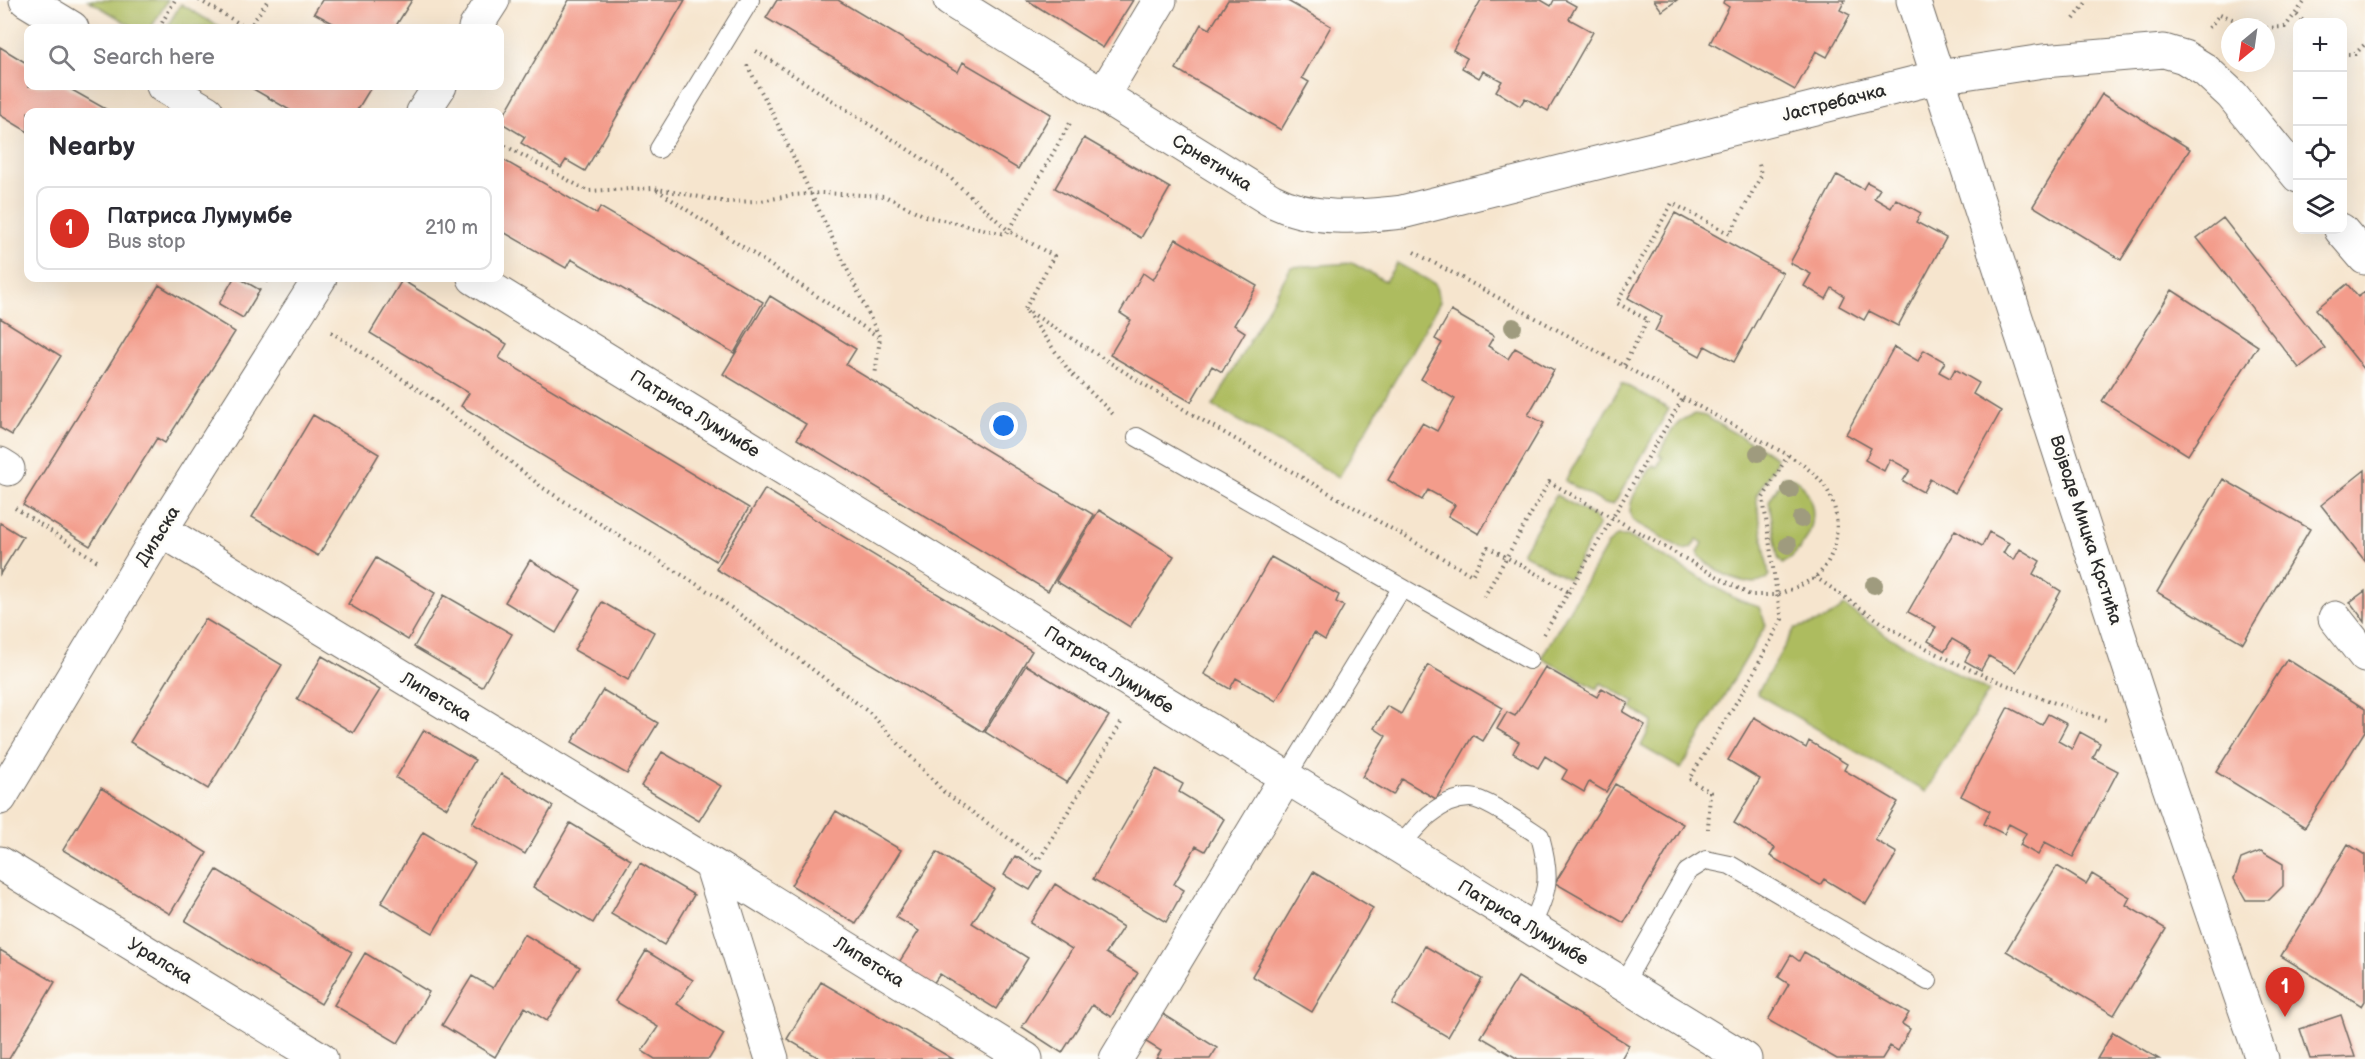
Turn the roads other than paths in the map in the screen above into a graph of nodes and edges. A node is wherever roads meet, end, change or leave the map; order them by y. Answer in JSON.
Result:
{"nodes":[{"id":1,"x":26,"y":0,"type":"edge"},
{"id":2,"x":493,"y":0,"type":"edge"},
{"id":3,"x":750,"y":0,"type":"edge"},
{"id":4,"x":950,"y":0,"type":"edge"},
{"id":5,"x":1160,"y":0,"type":"edge"},
{"id":6,"x":1913,"y":0,"type":"edge"},
{"id":7,"x":65,"y":24,"type":"edge"},
{"id":8,"x":478,"y":24,"type":"edge"},
{"id":9,"x":1938,"y":77,"type":"junction"},
{"id":10,"x":170,"y":90,"type":"edge"},
{"id":11,"x":437,"y":90,"type":"edge"},
{"id":12,"x":1102,"y":95,"type":"junction"},
{"id":13,"x":200,"y":108,"type":"edge"},
{"id":14,"x":426,"y":108,"type":"edge"},
{"id":15,"x":658,"y":149,"type":"dead end"},
{"id":16,"x":2293,"y":170,"type":"edge"},
{"id":17,"x":1326,"y":216,"type":"joint"},
{"id":18,"x":2344,"y":234,"type":"edge"},
{"id":19,"x":2365,"y":258,"type":"edge"},
{"id":20,"x":317,"y":282,"type":"edge"},
{"id":21,"x":480,"y":282,"type":"edge"},
{"id":22,"x":1137,"y":438,"type":"road end"},
{"id":23,"x":161,"y":530,"type":"junction"},
{"id":24,"x":1401,"y":589,"type":"junction"},
{"id":25,"x":2335,"y":618,"type":"dead end"},
{"id":26,"x":2365,"y":656,"type":"edge"},
{"id":27,"x":1528,"y":660,"type":"dead end"},
{"id":28,"x":1285,"y":779,"type":"junction"},
{"id":29,"x":0,"y":798,"type":"edge"},
{"id":30,"x":1399,"y":848,"type":"junction"},
{"id":31,"x":0,"y":863,"type":"edge"},
{"id":32,"x":711,"y":864,"type":"junction"},
{"id":33,"x":1530,"y":928,"type":"junction"},
{"id":34,"x":1928,"y":981,"type":"dead end"},
{"id":35,"x":1623,"y":985,"type":"junction"},
{"id":36,"x":321,"y":1059,"type":"edge"},
{"id":37,"x":772,"y":1059,"type":"edge"},
{"id":38,"x":1026,"y":1059,"type":"edge"},
{"id":39,"x":1116,"y":1059,"type":"edge"},
{"id":40,"x":1745,"y":1059,"type":"edge"},
{"id":41,"x":2262,"y":1059,"type":"edge"}],
"edges":[{"from":1,"to":7,"type":"street"},
{"from":2,"to":8,"type":"street"},
{"from":3,"to":15,"type":"lane"},
{"from":4,"to":12,"type":"street","name":"Срнетичка"},
{"from":5,"to":12,"type":"street"},
{"from":6,"to":9,"type":"street","name":"Војводе Мицка Крстића"},
{"from":9,"to":16,"type":"street","name":"Јастребачка"},
{"from":9,"to":17,"type":"street","name":"Јастребачка"},
{"from":9,"to":41,"type":"street","name":"Војводе Мицка Крстића"},
{"from":10,"to":13,"type":"street"},
{"from":11,"to":14,"type":"street"},
{"from":12,"to":17,"type":"street","name":"Срнетичка"},
{"from":18,"to":19,"type":"street"},
{"from":20,"to":23,"type":"street","name":"Диљска"},
{"from":21,"to":28,"type":"street","name":"Патриса Лумумбе"},
{"from":22,"to":24,"type":"lane"},
{"from":23,"to":29,"type":"street","name":"Диљска"},
{"from":23,"to":32,"type":"street","name":"Липетска"},
{"from":24,"to":27,"type":"lane"},
{"from":24,"to":28,"type":"lane"},
{"from":25,"to":26,"type":"street"},
{"from":28,"to":30,"type":"street","name":"Патриса Лумумбе"},
{"from":28,"to":39,"type":"street"},
{"from":30,"to":33,"type":"street","name":"Патриса Лумумбе"},
{"from":30,"to":33,"type":"lane"},
{"from":31,"to":36,"type":"street","name":"Уралска"},
{"from":32,"to":37,"type":"street"},
{"from":32,"to":38,"type":"street","name":"Липетска"},
{"from":33,"to":35,"type":"street","name":"Патриса Лумумбе"},
{"from":34,"to":35,"type":"lane"},
{"from":35,"to":40,"type":"street","name":"Патриса Лумумбе"}]}
